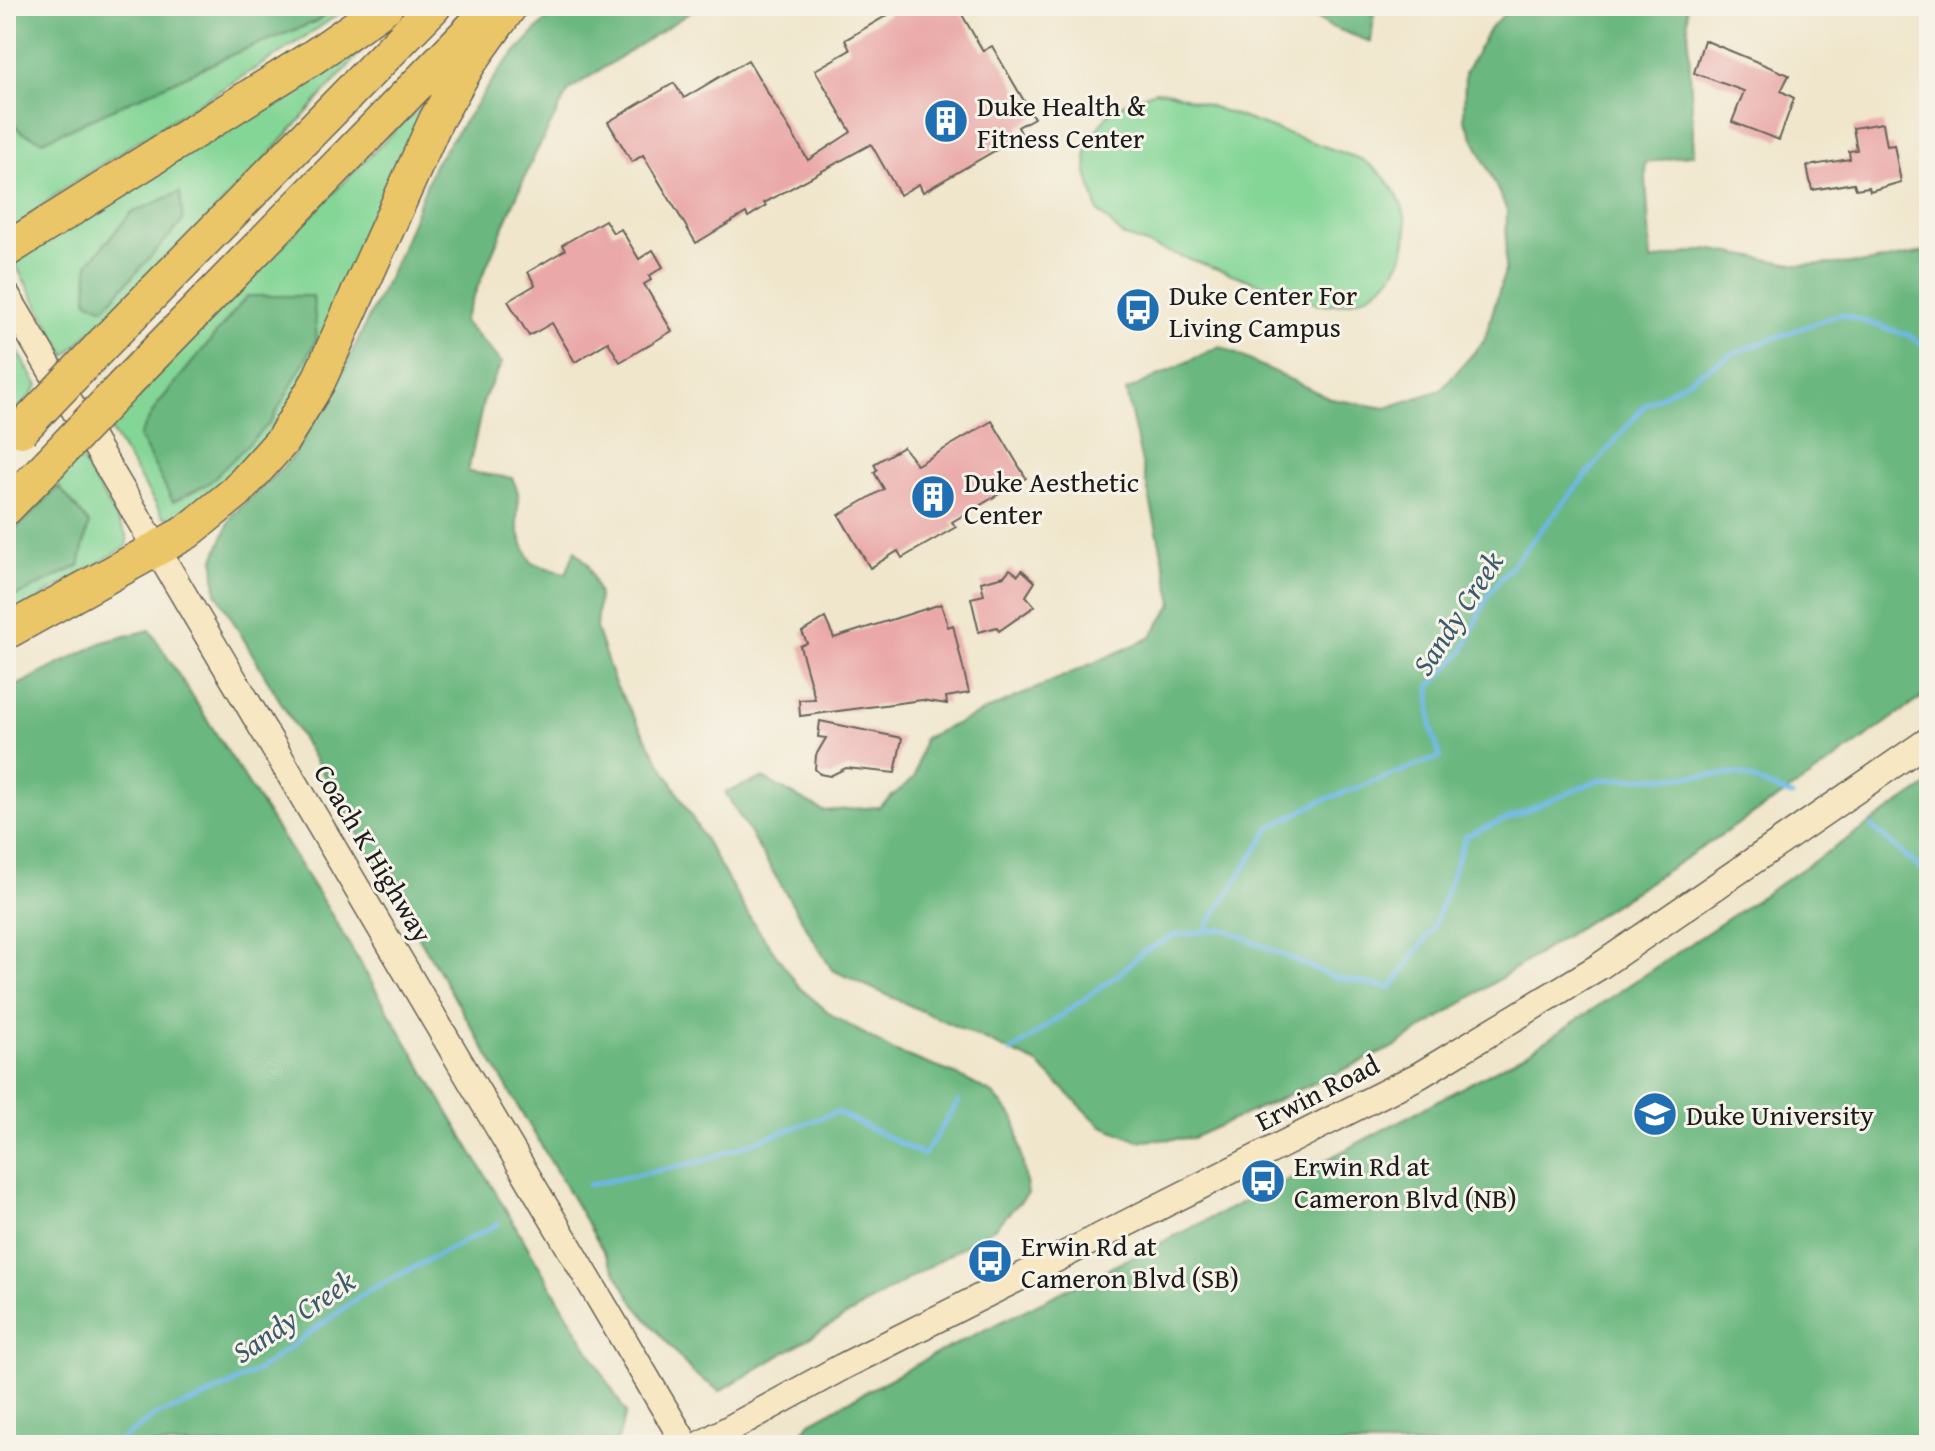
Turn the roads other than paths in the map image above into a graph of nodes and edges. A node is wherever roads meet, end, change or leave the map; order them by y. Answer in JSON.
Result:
{"nodes":[{"id":1,"x":386,"y":6,"type":"edge"},
{"id":2,"x":434,"y":6,"type":"edge"},
{"id":3,"x":493,"y":6,"type":"edge"},
{"id":4,"x":510,"y":6,"type":"edge"},
{"id":5,"x":6,"y":250,"type":"edge"},
{"id":6,"x":6,"y":294,"type":"edge"},
{"id":7,"x":13,"y":437,"type":"edge"},
{"id":8,"x":6,"y":508,"type":"edge"},
{"id":9,"x":157,"y":549,"type":"junction"},
{"id":10,"x":6,"y":632,"type":"edge"},
{"id":11,"x":1929,"y":740,"type":"edge"},
{"id":12,"x":686,"y":1445,"type":"edge"},
{"id":13,"x":700,"y":1445,"type":"edge"}],
"edges":[{"from":1,"to":5,"type":"highway"},
{"from":2,"to":7,"type":"highway","bridge":true},
{"from":3,"to":8,"type":"highway","bridge":true},
{"from":4,"to":9,"type":"highway"},
{"from":6,"to":9,"type":"main road","name":"Coach K Highway"},
{"from":9,"to":10,"type":"highway"},
{"from":9,"to":12,"type":"main road","name":"Coach K Highway"},
{"from":11,"to":13,"type":"main road","name":"Erwin Road"}]}
